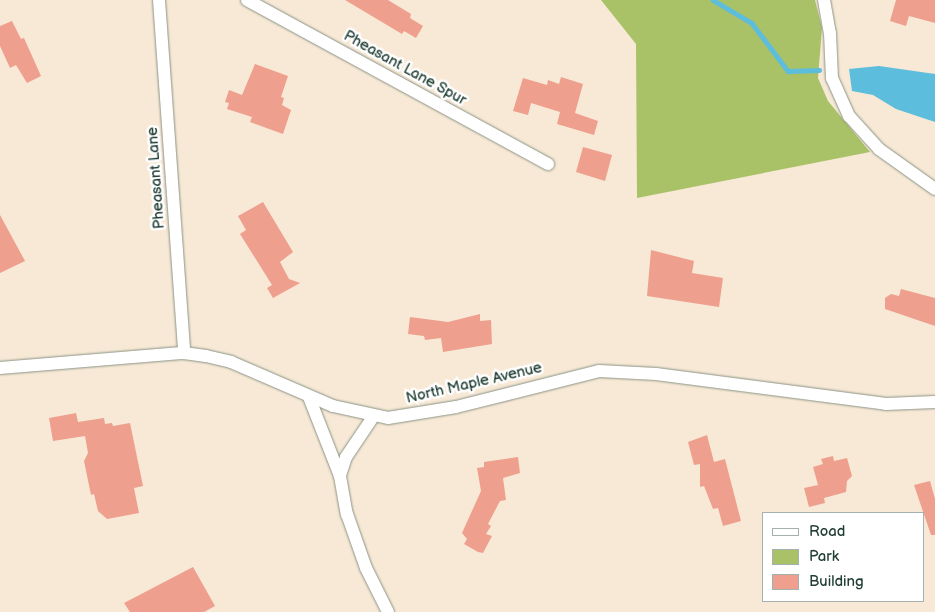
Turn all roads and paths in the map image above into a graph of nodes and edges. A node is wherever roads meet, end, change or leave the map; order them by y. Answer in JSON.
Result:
{"nodes":[{"id":1,"x":160,"y":0,"type":"edge"},
{"id":2,"x":247,"y":0,"type":"edge"},
{"id":3,"x":824,"y":0,"type":"edge"},
{"id":4,"x":548,"y":164,"type":"dead end"},
{"id":5,"x":935,"y":189,"type":"edge"},
{"id":6,"x":184,"y":353,"type":"junction"},
{"id":7,"x":0,"y":368,"type":"edge"},
{"id":8,"x":309,"y":397,"type":"junction"},
{"id":9,"x":935,"y":402,"type":"edge"},
{"id":10,"x":373,"y":416,"type":"junction"},
{"id":11,"x":340,"y":476,"type":"junction"},
{"id":12,"x":388,"y":612,"type":"edge"}],
"edges":[{"from":1,"to":6,"type":"street","name":"Pheasant Lane"},
{"from":2,"to":4,"type":"street","name":"Pheasant Lane Spur"},
{"from":3,"to":5,"type":"street"},
{"from":6,"to":7,"type":"street","name":"North Maple Avenue"},
{"from":6,"to":8,"type":"street","name":"North Maple Avenue"},
{"from":8,"to":10,"type":"street","name":"North Maple Avenue"},
{"from":8,"to":11,"type":"street"},
{"from":9,"to":10,"type":"street","name":"North Maple Avenue"},
{"from":10,"to":11,"type":"street"},
{"from":11,"to":12,"type":"street"}]}
